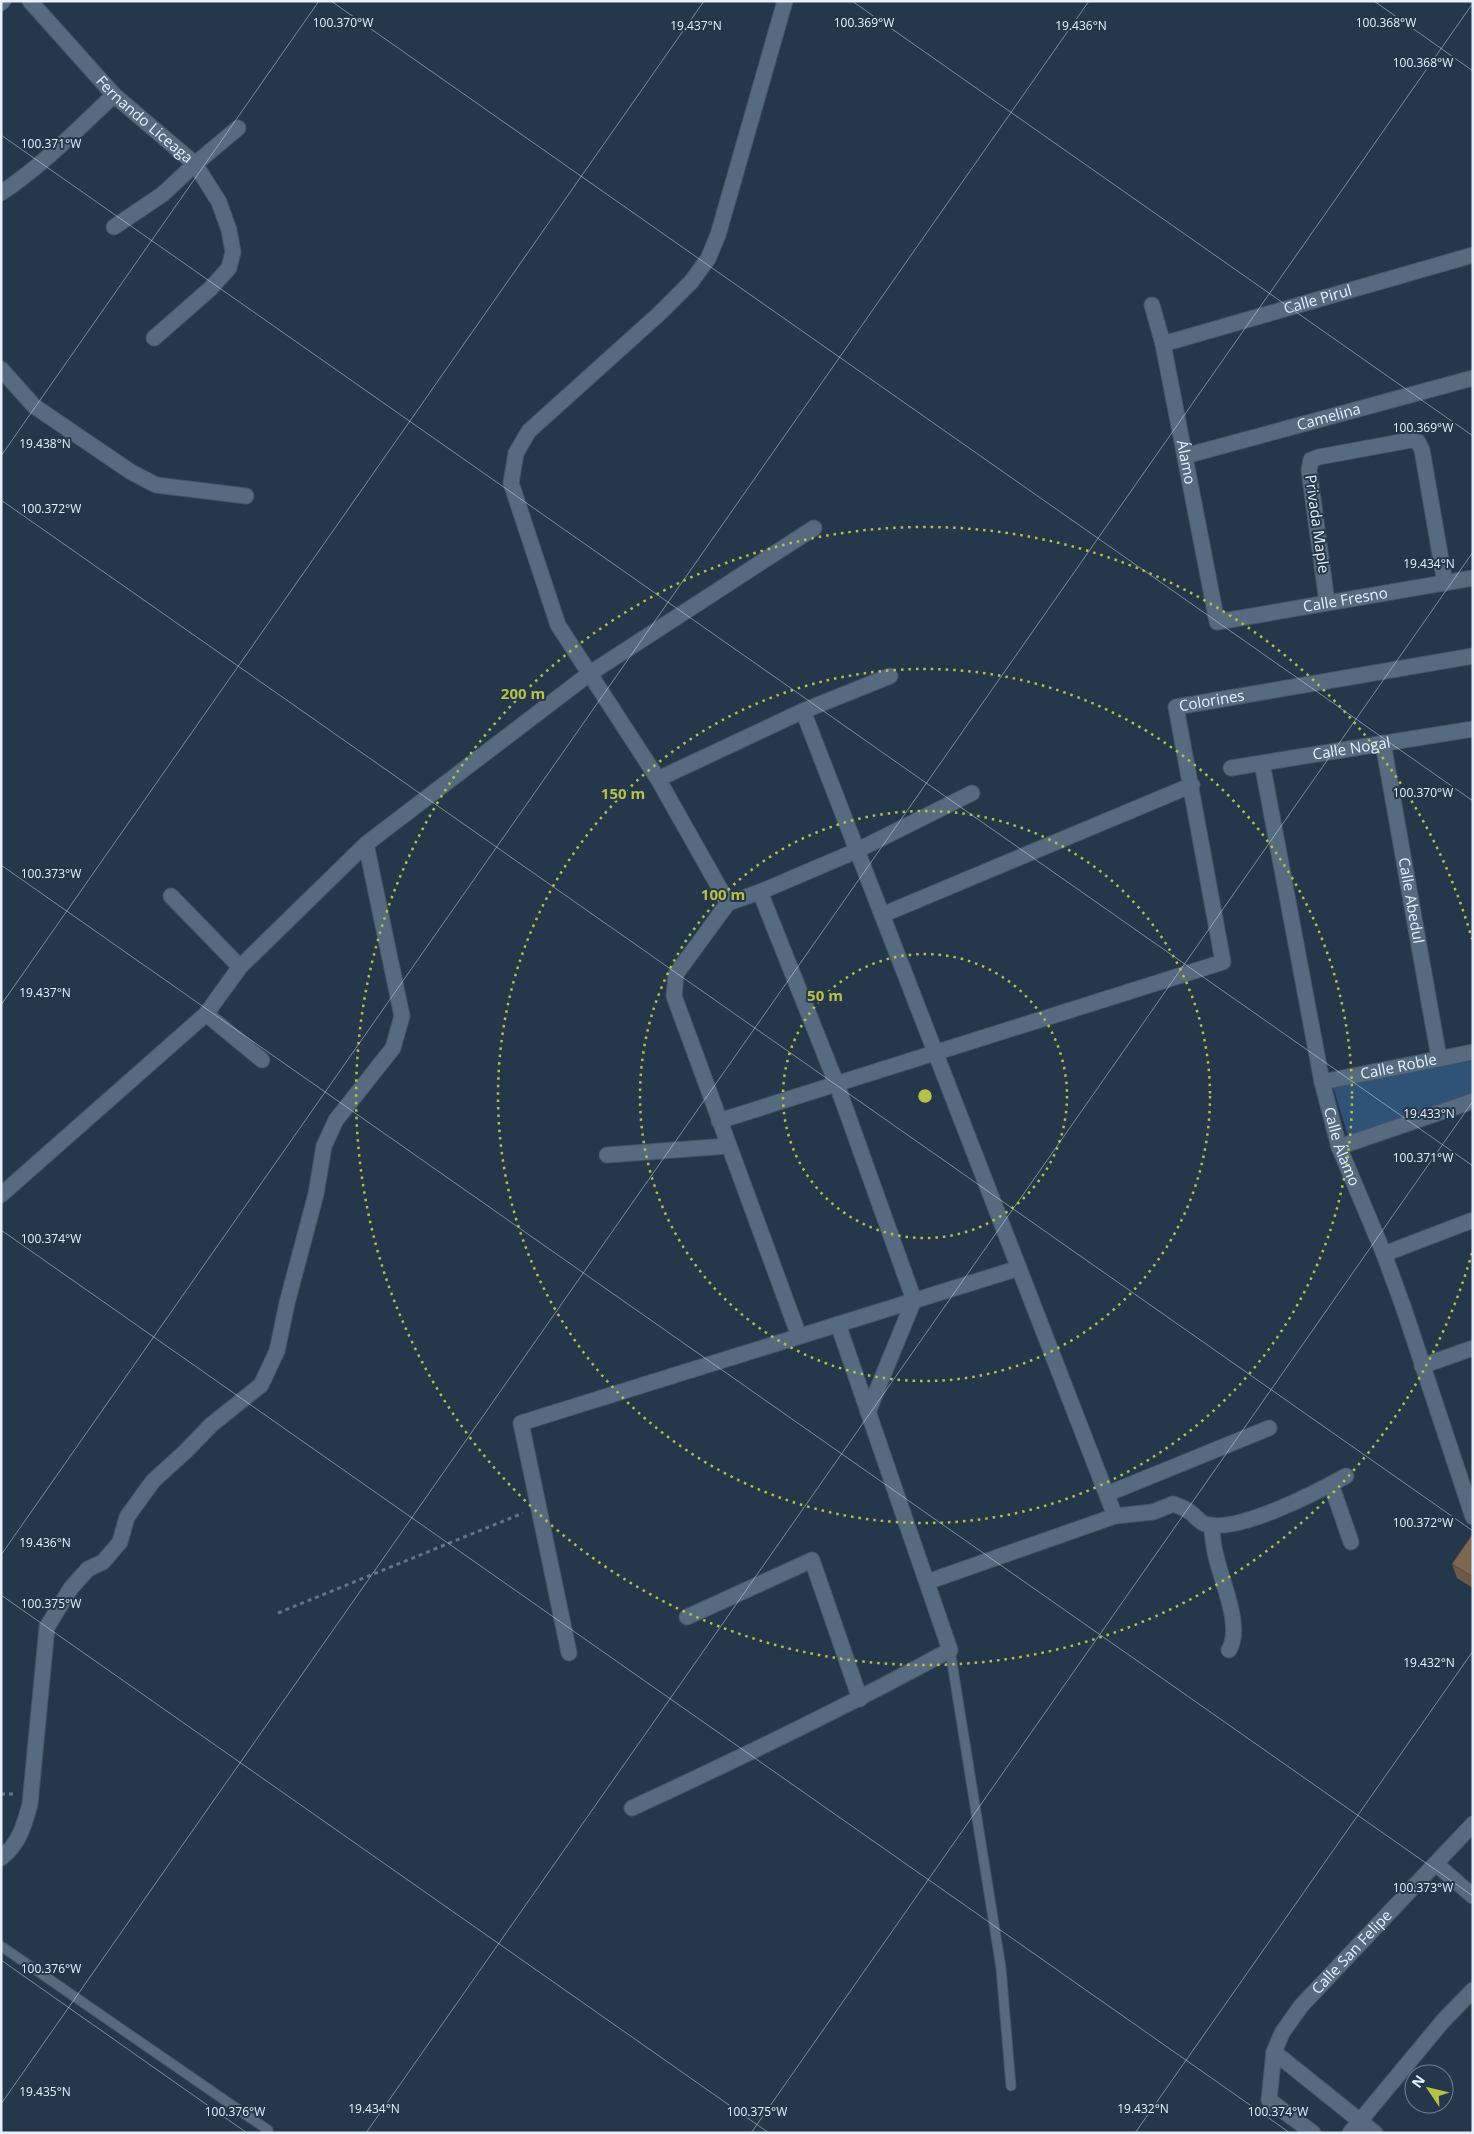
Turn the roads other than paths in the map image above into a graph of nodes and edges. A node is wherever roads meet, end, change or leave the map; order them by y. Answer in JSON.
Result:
{"nodes":[{"id":1,"x":30,"y":1,"type":"edge"},
{"id":2,"x":785,"y":1,"type":"edge"},
{"id":3,"x":114,"y":95,"type":"junction"},
{"id":4,"x":238,"y":128,"type":"dead end"},
{"id":5,"x":195,"y":164,"type":"junction"},
{"id":6,"x":1,"y":193,"type":"edge"},
{"id":7,"x":114,"y":227,"type":"dead end"},
{"id":8,"x":1473,"y":255,"type":"edge"},
{"id":9,"x":1152,"y":305,"type":"dead end"},
{"id":10,"x":154,"y":338,"type":"dead end"},
{"id":11,"x":1163,"y":344,"type":"junction"},
{"id":12,"x":1,"y":369,"type":"edge"},
{"id":13,"x":1473,"y":378,"type":"edge"},
{"id":14,"x":1185,"y":456,"type":"junction"},
{"id":15,"x":246,"y":496,"type":"dead end"},
{"id":16,"x":814,"y":528,"type":"dead end"},
{"id":17,"x":1473,"y":578,"type":"edge"},
{"id":18,"x":1445,"y":583,"type":"junction"},
{"id":19,"x":1327,"y":602,"type":"junction"},
{"id":20,"x":1217,"y":622,"type":"joint"},
{"id":21,"x":1473,"y":656,"type":"edge"},
{"id":22,"x":589,"y":674,"type":"junction"},
{"id":23,"x":890,"y":676,"type":"dead end"},
{"id":24,"x":803,"y":711,"type":"junction"},
{"id":25,"x":1473,"y":729,"type":"edge"},
{"id":26,"x":1383,"y":743,"type":"junction"},
{"id":27,"x":1262,"y":763,"type":"junction"},
{"id":28,"x":1231,"y":768,"type":"dead end"},
{"id":29,"x":658,"y":779,"type":"junction"},
{"id":30,"x":1192,"y":785,"type":"junction"},
{"id":31,"x":972,"y":793,"type":"dead end"},
{"id":32,"x":366,"y":844,"type":"junction"},
{"id":33,"x":856,"y":850,"type":"junction"},
{"id":34,"x":760,"y":892,"type":"junction"},
{"id":35,"x":170,"y":896,"type":"dead end"},
{"id":36,"x":728,"y":902,"type":"junction"},
{"id":37,"x":882,"y":915,"type":"junction"},
{"id":38,"x":240,"y":967,"type":"junction"},
{"id":39,"x":206,"y":1014,"type":"junction"},
{"id":40,"x":936,"y":1052,"type":"junction"},
{"id":41,"x":1473,"y":1052,"type":"edge"},
{"id":42,"x":1439,"y":1058,"type":"junction"},
{"id":43,"x":262,"y":1060,"type":"dead end"},
{"id":44,"x":1322,"y":1082,"type":"junction"},
{"id":45,"x":837,"y":1085,"type":"junction"},
{"id":46,"x":1473,"y":1101,"type":"edge"},
{"id":47,"x":719,"y":1121,"type":"junction"},
{"id":48,"x":728,"y":1146,"type":"junction"},
{"id":49,"x":1339,"y":1147,"type":"junction"},
{"id":50,"x":607,"y":1155,"type":"dead end"},
{"id":51,"x":1,"y":1195,"type":"edge"},
{"id":52,"x":1473,"y":1220,"type":"edge"},
{"id":53,"x":1384,"y":1254,"type":"junction"},
{"id":54,"x":1019,"y":1268,"type":"junction"},
{"id":55,"x":914,"y":1300,"type":"junction"},
{"id":56,"x":838,"y":1324,"type":"junction"},
{"id":57,"x":799,"y":1336,"type":"junction"},
{"id":58,"x":1473,"y":1348,"type":"edge"},
{"id":59,"x":1422,"y":1366,"type":"junction"},
{"id":60,"x":868,"y":1412,"type":"junction"},
{"id":61,"x":1269,"y":1428,"type":"dead end"},
{"id":62,"x":1346,"y":1476,"type":"dead end"},
{"id":63,"x":1467,"y":1480,"type":"edge"},
{"id":64,"x":1331,"y":1484,"type":"junction"},
{"id":65,"x":1107,"y":1494,"type":"junction"},
{"id":66,"x":1115,"y":1516,"type":"junction"},
{"id":67,"x":1473,"y":1517,"type":"edge"},
{"id":68,"x":1211,"y":1525,"type":"junction"},
{"id":69,"x":1351,"y":1542,"type":"dead end"},
{"id":70,"x":927,"y":1582,"type":"junction"},
{"id":71,"x":687,"y":1617,"type":"dead end"},
{"id":72,"x":950,"y":1650,"type":"junction"},
{"id":73,"x":1229,"y":1650,"type":"dead end"},
{"id":74,"x":569,"y":1652,"type":"dead end"},
{"id":75,"x":860,"y":1699,"type":"junction"},
{"id":76,"x":632,"y":1808,"type":"dead end"},
{"id":77,"x":1473,"y":1824,"type":"edge"},
{"id":78,"x":1,"y":1858,"type":"edge"},
{"id":79,"x":1436,"y":1864,"type":"junction"},
{"id":80,"x":1473,"y":1896,"type":"edge"},
{"id":81,"x":1,"y":1946,"type":"edge"},
{"id":82,"x":1473,"y":1990,"type":"edge"},
{"id":83,"x":1274,"y":2052,"type":"junction"},
{"id":84,"x":1011,"y":2086,"type":"dead end"},
{"id":85,"x":1354,"y":2127,"type":"edge"},
{"id":86,"x":266,"y":2133,"type":"edge"},
{"id":87,"x":1313,"y":2133,"type":"edge"},
{"id":88,"x":1375,"y":2133,"type":"edge"}],
"edges":[{"from":1,"to":3,"type":"street","name":"Fernando Liceaga"},
{"from":2,"to":22,"type":"street"},
{"from":3,"to":5,"type":"street","name":"Fernando Liceaga"},
{"from":3,"to":6,"type":"street"},
{"from":4,"to":5,"type":"street"},
{"from":5,"to":7,"type":"street"},
{"from":5,"to":10,"type":"street","name":"Fernando Liceaga"},
{"from":8,"to":11,"type":"street","name":"Calle Pirul"},
{"from":9,"to":11,"type":"street","name":"Álamo"},
{"from":11,"to":14,"type":"street","name":"Álamo"},
{"from":12,"to":15,"type":"street"},
{"from":13,"to":14,"type":"street","name":"Camelina"},
{"from":14,"to":20,"type":"street","name":"Álamo"},
{"from":16,"to":22,"type":"street"},
{"from":17,"to":18,"type":"street","name":"Calle Fresno"},
{"from":18,"to":19,"type":"street","name":"Calle Fresno"},
{"from":18,"to":19,"type":"street","name":"Privada Maple"},
{"from":19,"to":20,"type":"street","name":"Calle Fresno"},
{"from":21,"to":30,"type":"street","name":"Colorines"},
{"from":22,"to":29,"type":"street"},
{"from":22,"to":32,"type":"street"},
{"from":23,"to":24,"type":"street"},
{"from":24,"to":29,"type":"street"},
{"from":24,"to":33,"type":"street"},
{"from":25,"to":26,"type":"street","name":"Calle Nogal"},
{"from":26,"to":27,"type":"street","name":"Calle Nogal"},
{"from":26,"to":42,"type":"street","name":"Calle Abedul"},
{"from":27,"to":28,"type":"street","name":"Calle Nogal"},
{"from":27,"to":44,"type":"street","name":"Calle Álamo"},
{"from":29,"to":36,"type":"street"},
{"from":30,"to":37,"type":"street"},
{"from":30,"to":40,"type":"street","name":"Colorines"},
{"from":31,"to":33,"type":"street"},
{"from":32,"to":38,"type":"street"},
{"from":32,"to":78,"type":"street"},
{"from":33,"to":34,"type":"street"},
{"from":33,"to":37,"type":"street"},
{"from":34,"to":36,"type":"street"},
{"from":34,"to":45,"type":"street"},
{"from":35,"to":38,"type":"street"},
{"from":36,"to":47,"type":"street"},
{"from":37,"to":40,"type":"street"},
{"from":38,"to":39,"type":"street"},
{"from":39,"to":43,"type":"street"},
{"from":39,"to":51,"type":"street"},
{"from":40,"to":45,"type":"street"},
{"from":40,"to":54,"type":"street"},
{"from":41,"to":42,"type":"street","name":"Calle Roble"},
{"from":42,"to":44,"type":"street","name":"Calle Roble"},
{"from":44,"to":49,"type":"street","name":"Calle Álamo"},
{"from":45,"to":47,"type":"street"},
{"from":45,"to":55,"type":"street"},
{"from":46,"to":49,"type":"street"},
{"from":47,"to":48,"type":"street"},
{"from":48,"to":50,"type":"street"},
{"from":48,"to":57,"type":"street"},
{"from":49,"to":53,"type":"street","name":"Calle Álamo"},
{"from":52,"to":53,"type":"street"},
{"from":53,"to":59,"type":"street","name":"Calle Álamo"},
{"from":54,"to":55,"type":"street"},
{"from":54,"to":65,"type":"street"},
{"from":55,"to":56,"type":"street"},
{"from":55,"to":60,"type":"street"},
{"from":56,"to":57,"type":"street"},
{"from":56,"to":60,"type":"street"},
{"from":57,"to":74,"type":"street"},
{"from":58,"to":59,"type":"street"},
{"from":59,"to":63,"type":"street","name":"Calle Álamo"},
{"from":60,"to":70,"type":"street"},
{"from":61,"to":65,"type":"street"},
{"from":62,"to":64,"type":"street"},
{"from":63,"to":67,"type":"street","name":"Calle Álamo"},
{"from":64,"to":68,"type":"street"},
{"from":64,"to":69,"type":"street"},
{"from":65,"to":66,"type":"street"},
{"from":66,"to":68,"type":"street"},
{"from":66,"to":70,"type":"street"},
{"from":68,"to":73,"type":"street"},
{"from":70,"to":72,"type":"street"},
{"from":71,"to":75,"type":"street"},
{"from":72,"to":75,"type":"street"},
{"from":72,"to":84,"type":"lane"},
{"from":75,"to":76,"type":"street"},
{"from":77,"to":79,"type":"street","name":"Calle San Felipe"},
{"from":79,"to":80,"type":"street"},
{"from":79,"to":83,"type":"street","name":"Calle San Felipe"},
{"from":81,"to":86,"type":"lane"},
{"from":82,"to":85,"type":"street"},
{"from":83,"to":85,"type":"street"},
{"from":83,"to":87,"type":"street","name":"Calle San Felipe"},
{"from":85,"to":88,"type":"street"}]}
